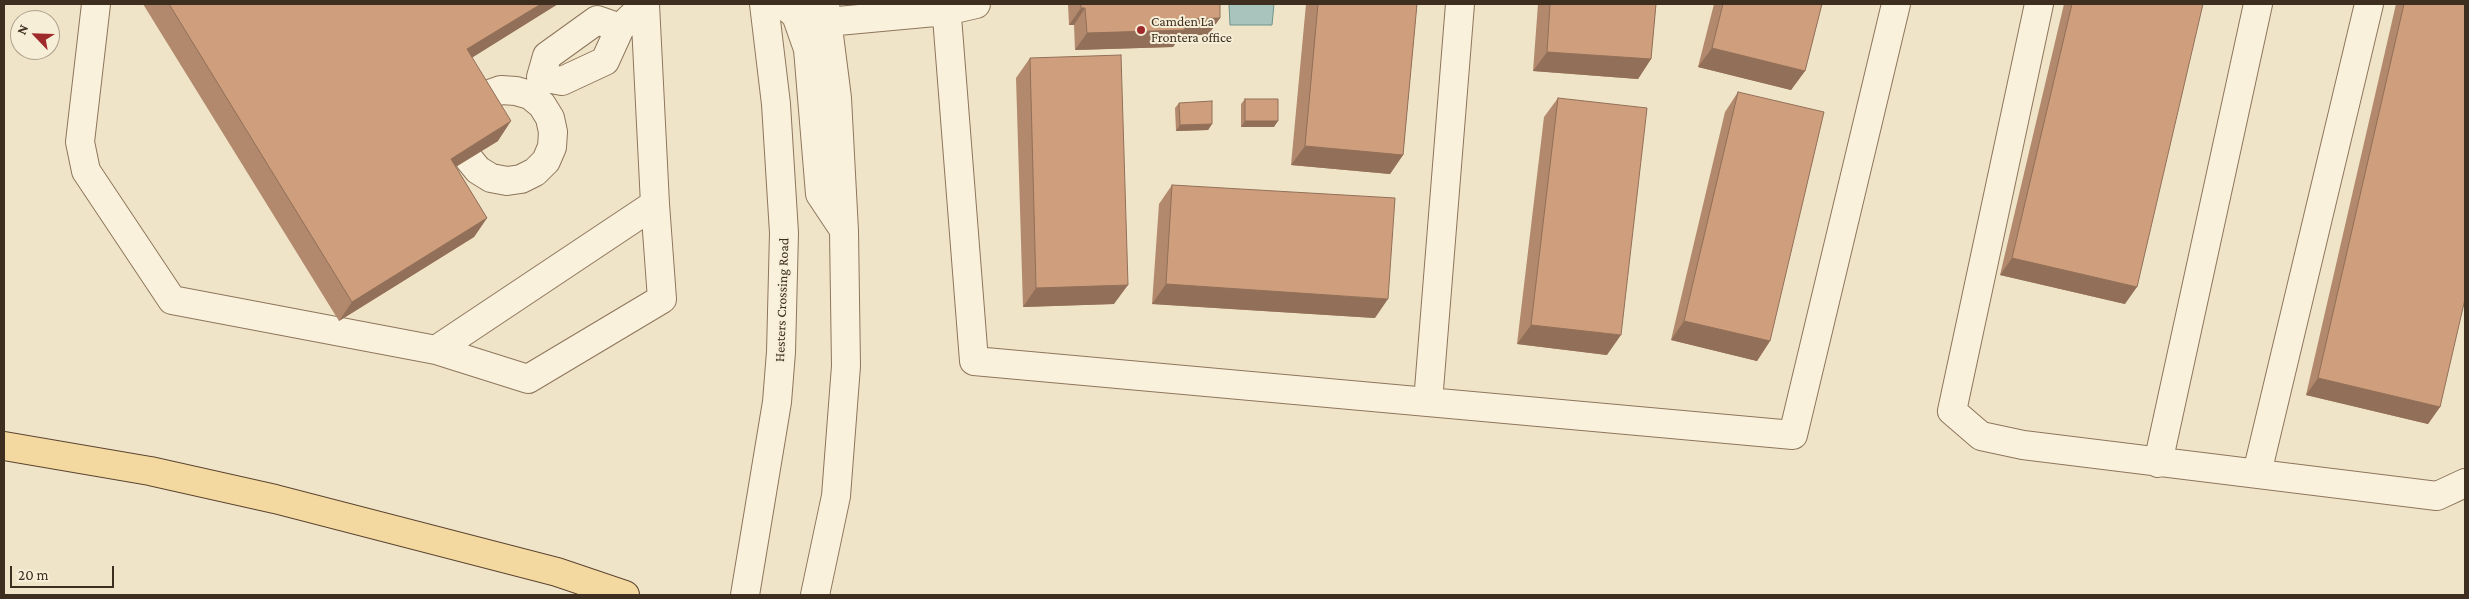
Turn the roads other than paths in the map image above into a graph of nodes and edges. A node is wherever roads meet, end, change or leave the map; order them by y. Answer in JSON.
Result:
{"nodes":[{"id":1,"x":96,"y":4,"type":"edge"},
{"id":2,"x":645,"y":4,"type":"edge"},
{"id":3,"x":764,"y":4,"type":"edge"},
{"id":4,"x":783,"y":4,"type":"edge"},
{"id":5,"x":794,"y":4,"type":"edge"},
{"id":6,"x":976,"y":4,"type":"edge"},
{"id":7,"x":1460,"y":4,"type":"edge"},
{"id":8,"x":1896,"y":4,"type":"edge"},
{"id":9,"x":2039,"y":4,"type":"edge"},
{"id":10,"x":2258,"y":4,"type":"edge"},
{"id":11,"x":2369,"y":4,"type":"edge"},
{"id":12,"x":946,"y":8,"type":"edge"},
{"id":13,"x":826,"y":13,"type":"edge"},
{"id":14,"x":620,"y":28,"type":"junction"},
{"id":15,"x":536,"y":86,"type":"junction"},
{"id":16,"x":475,"y":104,"type":"edge"},
{"id":17,"x":469,"y":158,"type":"edge"},
{"id":18,"x":655,"y":204,"type":"junction"},
{"id":19,"x":844,"y":231,"type":"junction"},
{"id":20,"x":436,"y":350,"type":"junction"},
{"id":21,"x":1428,"y":402,"type":"junction"},
{"id":22,"x":4,"y":446,"type":"edge"},
{"id":23,"x":2158,"y":463,"type":"junction"},
{"id":24,"x":2257,"y":473,"type":"junction"},
{"id":25,"x":2465,"y":483,"type":"edge"},
{"id":26,"x":625,"y":595,"type":"edge"},
{"id":27,"x":745,"y":595,"type":"edge"},
{"id":28,"x":814,"y":595,"type":"edge"}],
"edges":[{"from":1,"to":20,"type":"street"},
{"from":2,"to":14,"type":"street"},
{"from":2,"to":18,"type":"street"},
{"from":3,"to":27,"type":"street","name":"Hesters Crossing Road"},
{"from":4,"to":19,"type":"street"},
{"from":5,"to":13,"type":"street"},
{"from":6,"to":12,"type":"street"},
{"from":7,"to":21,"type":"street"},
{"from":8,"to":21,"type":"street"},
{"from":9,"to":23,"type":"street"},
{"from":10,"to":23,"type":"street"},
{"from":11,"to":24,"type":"street"},
{"from":12,"to":13,"type":"street"},
{"from":12,"to":21,"type":"street"},
{"from":13,"to":19,"type":"street"},
{"from":14,"to":15,"type":"street"},
{"from":14,"to":15,"type":"street"},
{"from":15,"to":16,"type":"street"},
{"from":15,"to":17,"type":"street"},
{"from":18,"to":20,"type":"street"},
{"from":18,"to":20,"type":"street"},
{"from":19,"to":28,"type":"street"},
{"from":22,"to":26,"type":"main road"},
{"from":23,"to":24,"type":"street"},
{"from":24,"to":25,"type":"street"}]}
